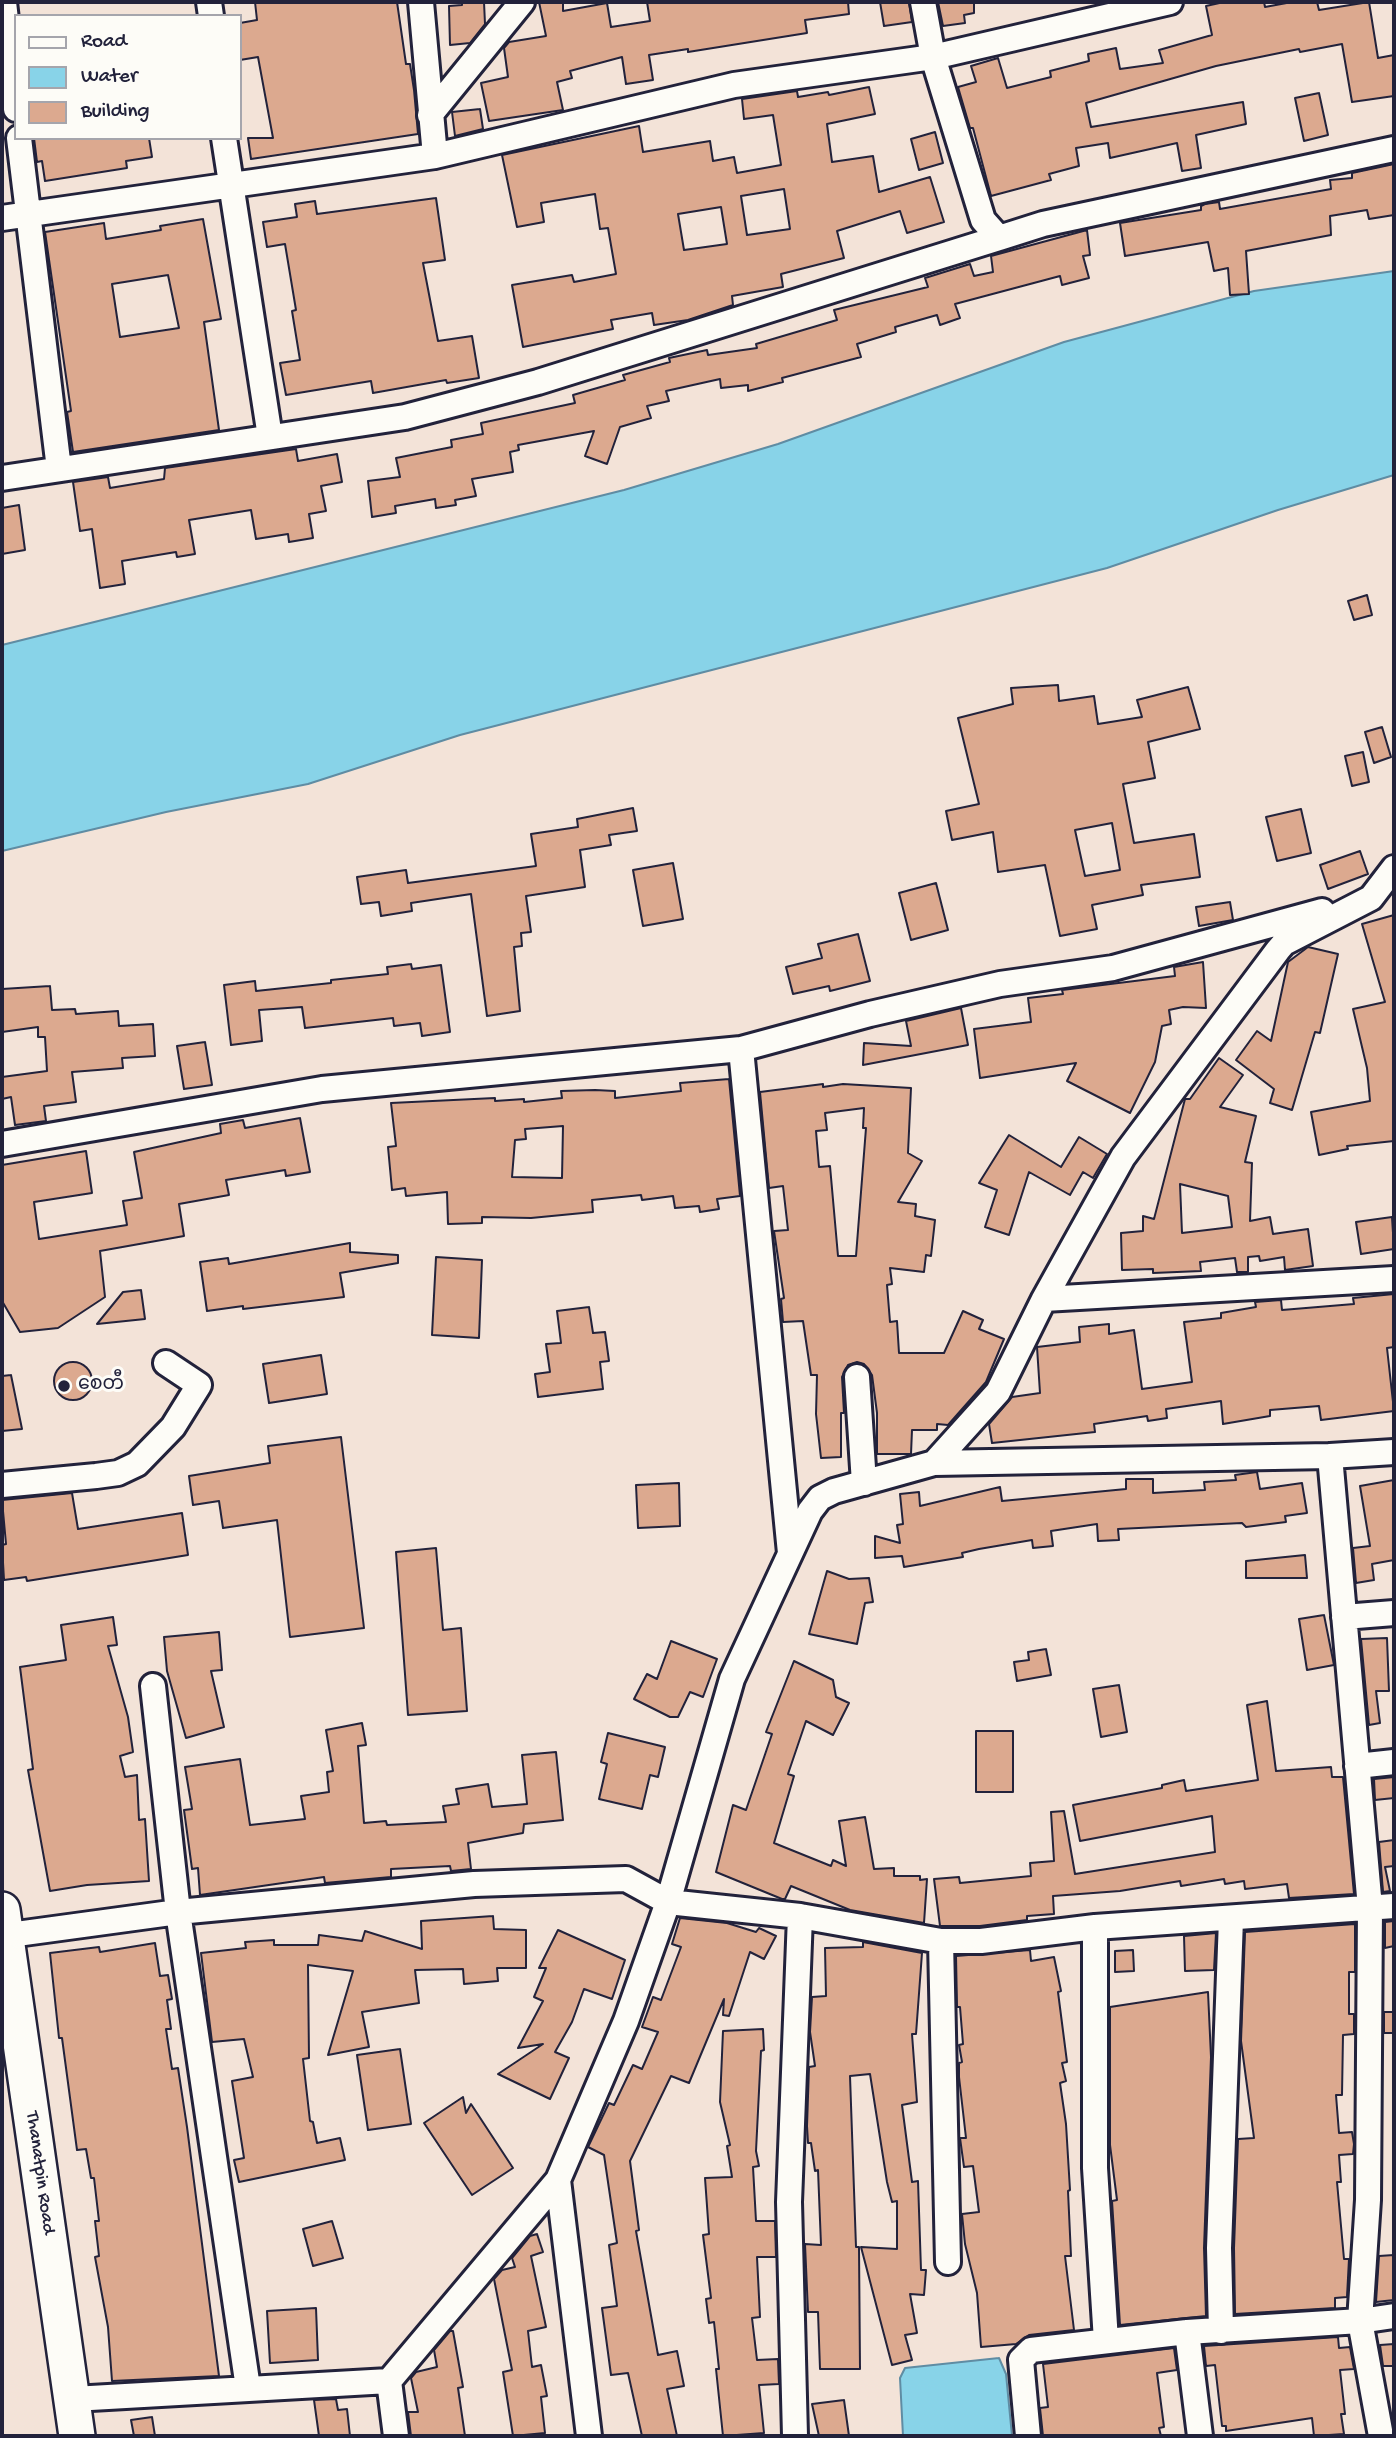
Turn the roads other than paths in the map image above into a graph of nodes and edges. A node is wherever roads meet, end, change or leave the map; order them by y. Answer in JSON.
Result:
{"nodes":[{"id":1,"x":4,"y":2,"type":"edge"},
{"id":2,"x":421,"y":2,"type":"edge"},
{"id":3,"x":522,"y":2,"type":"edge"},
{"id":4,"x":923,"y":2,"type":"edge"},
{"id":5,"x":1170,"y":2,"type":"edge"},
{"id":6,"x":933,"y":57,"type":"junction"},
{"id":7,"x":14,"y":91,"type":"edge"},
{"id":8,"x":430,"y":115,"type":"junction"},
{"id":9,"x":19,"y":140,"type":"edge"},
{"id":10,"x":224,"y":140,"type":"edge"},
{"id":11,"x":1394,"y":149,"type":"edge"},
{"id":12,"x":435,"y":156,"type":"junction"},
{"id":13,"x":230,"y":186,"type":"junction"},
{"id":14,"x":27,"y":213,"type":"junction"},
{"id":15,"x":2,"y":218,"type":"edge"},
{"id":16,"x":999,"y":238,"type":"junction"},
{"id":17,"x":270,"y":437,"type":"junction"},
{"id":18,"x":59,"y":469,"type":"junction"},
{"id":19,"x":2,"y":478,"type":"edge"},
{"id":20,"x":1394,"y":868,"type":"edge"},
{"id":21,"x":1383,"y":895,"type":"edge"},
{"id":22,"x":741,"y":1049,"type":"junction"},
{"id":23,"x":2,"y":1144,"type":"edge"},
{"id":24,"x":1394,"y":1279,"type":"edge"},
{"id":25,"x":1044,"y":1299,"type":"junction"},
{"id":26,"x":166,"y":1363,"type":"dead end"},
{"id":27,"x":857,"y":1377,"type":"dead end"},
{"id":28,"x":1394,"y":1452,"type":"edge"},
{"id":29,"x":1330,"y":1457,"type":"junction"},
{"id":30,"x":934,"y":1462,"type":"junction"},
{"id":31,"x":864,"y":1483,"type":"junction"},
{"id":32,"x":2,"y":1485,"type":"edge"},
{"id":33,"x":790,"y":1553,"type":"junction"},
{"id":34,"x":1394,"y":1613,"type":"edge"},
{"id":35,"x":1345,"y":1617,"type":"junction"},
{"id":36,"x":153,"y":1686,"type":"dead end"},
{"id":37,"x":1394,"y":1762,"type":"edge"},
{"id":38,"x":1357,"y":1766,"type":"junction"},
{"id":39,"x":668,"y":1902,"type":"junction"},
{"id":40,"x":1382,"y":1907,"type":"edge"},
{"id":41,"x":178,"y":1912,"type":"junction"},
{"id":42,"x":800,"y":1916,"type":"junction"},
{"id":43,"x":1231,"y":1919,"type":"junction"},
{"id":44,"x":3,"y":1927,"type":"edge"},
{"id":45,"x":1095,"y":1927,"type":"junction"},
{"id":46,"x":941,"y":1941,"type":"junction"},
{"id":47,"x":558,"y":2180,"type":"junction"},
{"id":48,"x":948,"y":2262,"type":"dead end"},
{"id":49,"x":1394,"y":2316,"type":"edge"},
{"id":50,"x":1360,"y":2321,"type":"junction"},
{"id":51,"x":1221,"y":2331,"type":"junction"},
{"id":52,"x":1187,"y":2332,"type":"junction"},
{"id":53,"x":1106,"y":2341,"type":"junction"},
{"id":54,"x":389,"y":2381,"type":"junction"},
{"id":55,"x":248,"y":2389,"type":"junction"},
{"id":56,"x":73,"y":2399,"type":"junction"},
{"id":57,"x":77,"y":2436,"type":"edge"},
{"id":58,"x":396,"y":2436,"type":"edge"},
{"id":59,"x":589,"y":2436,"type":"edge"},
{"id":60,"x":795,"y":2436,"type":"edge"},
{"id":61,"x":1028,"y":2436,"type":"edge"},
{"id":62,"x":1200,"y":2436,"type":"edge"},
{"id":63,"x":1381,"y":2436,"type":"edge"}],
"edges":[{"from":1,"to":7,"type":"street"},
{"from":2,"to":8,"type":"street"},
{"from":3,"to":8,"type":"street"},
{"from":4,"to":6,"type":"street"},
{"from":5,"to":6,"type":"street"},
{"from":6,"to":12,"type":"street"},
{"from":6,"to":16,"type":"street"},
{"from":8,"to":12,"type":"street"},
{"from":9,"to":14,"type":"street"},
{"from":10,"to":13,"type":"street"},
{"from":11,"to":16,"type":"street"},
{"from":12,"to":13,"type":"street"},
{"from":13,"to":14,"type":"street"},
{"from":13,"to":17,"type":"street"},
{"from":14,"to":15,"type":"street"},
{"from":14,"to":18,"type":"street"},
{"from":16,"to":17,"type":"street"},
{"from":17,"to":18,"type":"street"},
{"from":18,"to":19,"type":"street"},
{"from":20,"to":21,"type":"street"},
{"from":21,"to":22,"type":"street"},
{"from":21,"to":25,"type":"street"},
{"from":22,"to":23,"type":"street"},
{"from":22,"to":33,"type":"street"},
{"from":24,"to":25,"type":"street"},
{"from":25,"to":30,"type":"street"},
{"from":26,"to":32,"type":"street"},
{"from":27,"to":31,"type":"street"},
{"from":28,"to":29,"type":"street"},
{"from":29,"to":30,"type":"street"},
{"from":29,"to":35,"type":"street"},
{"from":30,"to":31,"type":"street"},
{"from":31,"to":33,"type":"street"},
{"from":33,"to":39,"type":"street"},
{"from":34,"to":35,"type":"street"},
{"from":35,"to":38,"type":"street"},
{"from":36,"to":41,"type":"street"},
{"from":37,"to":38,"type":"street"},
{"from":38,"to":40,"type":"street"},
{"from":39,"to":41,"type":"street"},
{"from":39,"to":42,"type":"street"},
{"from":39,"to":47,"type":"street"},
{"from":40,"to":43,"type":"street"},
{"from":40,"to":50,"type":"street"},
{"from":41,"to":44,"type":"street"},
{"from":41,"to":55,"type":"street"},
{"from":42,"to":46,"type":"street"},
{"from":42,"to":60,"type":"street"},
{"from":43,"to":45,"type":"street"},
{"from":43,"to":51,"type":"street"},
{"from":44,"to":56,"type":"main road","name":"Thanatpin Road"},
{"from":45,"to":46,"type":"street"},
{"from":45,"to":53,"type":"street"},
{"from":46,"to":48,"type":"street"},
{"from":47,"to":54,"type":"street"},
{"from":47,"to":59,"type":"street"},
{"from":49,"to":50,"type":"street"},
{"from":50,"to":51,"type":"street"},
{"from":50,"to":63,"type":"street"},
{"from":51,"to":52,"type":"street"},
{"from":52,"to":53,"type":"street"},
{"from":52,"to":62,"type":"street"},
{"from":53,"to":61,"type":"street"},
{"from":54,"to":55,"type":"street"},
{"from":54,"to":58,"type":"street"},
{"from":55,"to":56,"type":"street"},
{"from":56,"to":57,"type":"main road","name":"Thanatpin Road"}]}
